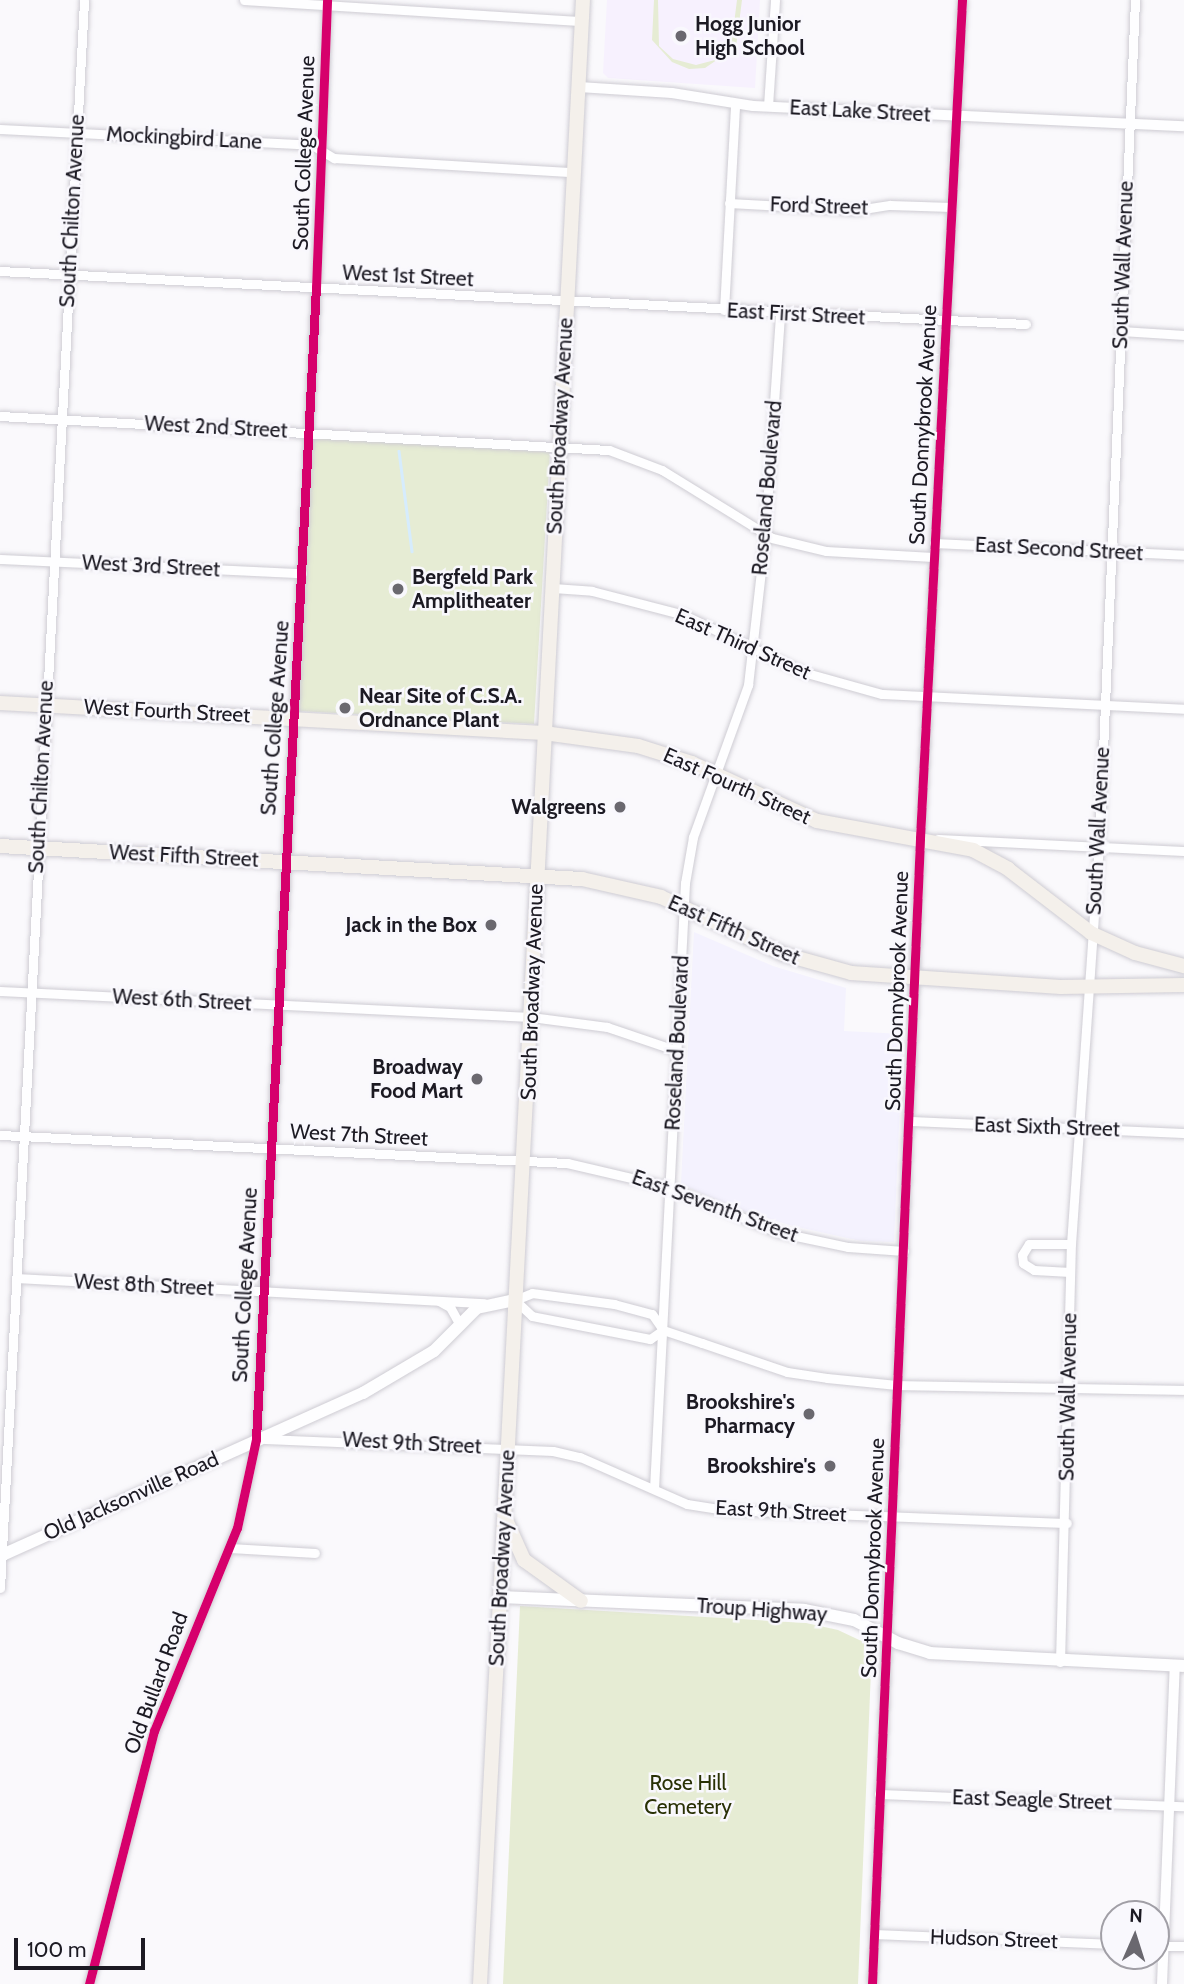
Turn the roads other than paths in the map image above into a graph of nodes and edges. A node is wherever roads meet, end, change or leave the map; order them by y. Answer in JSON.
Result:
{"nodes":[{"id":1,"x":84,"y":0,"type":"edge"},
{"id":2,"x":244,"y":0,"type":"edge"},
{"id":3,"x":583,"y":0,"type":"edge"},
{"id":4,"x":775,"y":0,"type":"edge"},
{"id":5,"x":962,"y":0,"type":"edge"},
{"id":6,"x":1135,"y":0,"type":"edge"},
{"id":7,"x":327,"y":3,"type":"edge"},
{"id":8,"x":582,"y":20,"type":"junction"},
{"id":9,"x":579,"y":87,"type":"junction"},
{"id":10,"x":735,"y":104,"type":"junction"},
{"id":11,"x":768,"y":106,"type":"junction"},
{"id":12,"x":955,"y":116,"type":"junction"},
{"id":13,"x":1128,"y":122,"type":"junction"},
{"id":14,"x":1184,"y":126,"type":"edge"},
{"id":15,"x":0,"y":129,"type":"edge"},
{"id":16,"x":76,"y":132,"type":"junction"},
{"id":17,"x":323,"y":152,"type":"junction"},
{"id":18,"x":573,"y":172,"type":"junction"},
{"id":19,"x":729,"y":203,"type":"junction"},
{"id":20,"x":951,"y":207,"type":"junction"},
{"id":21,"x":0,"y":271,"type":"edge"},
{"id":22,"x":69,"y":274,"type":"junction"},
{"id":23,"x":316,"y":288,"type":"junction"},
{"id":24,"x":566,"y":302,"type":"junction"},
{"id":25,"x":724,"y":310,"type":"junction"},
{"id":26,"x":780,"y":314,"type":"junction"},
{"id":27,"x":946,"y":321,"type":"junction"},
{"id":28,"x":1026,"y":324,"type":"dead end"},
{"id":29,"x":1121,"y":331,"type":"junction"},
{"id":30,"x":1184,"y":335,"type":"edge"},
{"id":31,"x":0,"y":416,"type":"edge"},
{"id":32,"x":61,"y":420,"type":"junction"},
{"id":33,"x":309,"y":432,"type":"junction"},
{"id":34,"x":559,"y":446,"type":"junction"},
{"id":35,"x":765,"y":534,"type":"junction"},
{"id":36,"x":933,"y":543,"type":"junction"},
{"id":37,"x":1111,"y":551,"type":"junction"},
{"id":38,"x":1184,"y":555,"type":"edge"},
{"id":39,"x":933,"y":557,"type":"junction"},
{"id":40,"x":0,"y":559,"type":"edge"},
{"id":41,"x":52,"y":562,"type":"junction"},
{"id":42,"x":302,"y":573,"type":"junction"},
{"id":43,"x":553,"y":588,"type":"junction"},
{"id":44,"x":752,"y":645,"type":"junction"},
{"id":45,"x":927,"y":697,"type":"junction"},
{"id":46,"x":0,"y":703,"type":"edge"},
{"id":47,"x":45,"y":705,"type":"junction"},
{"id":48,"x":1104,"y":705,"type":"junction"},
{"id":49,"x":1184,"y":709,"type":"edge"},
{"id":50,"x":291,"y":718,"type":"junction"},
{"id":51,"x":544,"y":733,"type":"junction"},
{"id":52,"x":716,"y":775,"type":"junction"},
{"id":53,"x":925,"y":839,"type":"junction"},
{"id":54,"x":1099,"y":845,"type":"junction"},
{"id":55,"x":0,"y":846,"type":"edge"},
{"id":56,"x":37,"y":848,"type":"junction"},
{"id":57,"x":1184,"y":851,"type":"edge"},
{"id":58,"x":284,"y":862,"type":"junction"},
{"id":59,"x":536,"y":875,"type":"junction"},
{"id":60,"x":684,"y":906,"type":"junction"},
{"id":61,"x":1091,"y":933,"type":"junction"},
{"id":62,"x":1184,"y":966,"type":"edge"},
{"id":63,"x":915,"y":980,"type":"junction"},
{"id":64,"x":1184,"y":985,"type":"edge"},
{"id":65,"x":1087,"y":988,"type":"junction"},
{"id":66,"x":0,"y":991,"type":"edge"},
{"id":67,"x":31,"y":992,"type":"junction"},
{"id":68,"x":278,"y":1005,"type":"junction"},
{"id":69,"x":531,"y":1017,"type":"junction"},
{"id":70,"x":678,"y":1051,"type":"junction"},
{"id":71,"x":910,"y":1121,"type":"junction"},
{"id":72,"x":1077,"y":1127,"type":"junction"},
{"id":73,"x":1184,"y":1133,"type":"edge"},
{"id":74,"x":0,"y":1135,"type":"edge"},
{"id":75,"x":22,"y":1137,"type":"junction"},
{"id":76,"x":269,"y":1148,"type":"junction"},
{"id":77,"x":526,"y":1160,"type":"junction"},
{"id":78,"x":669,"y":1188,"type":"junction"},
{"id":79,"x":1071,"y":1244,"type":"junction"},
{"id":80,"x":904,"y":1251,"type":"junction"},
{"id":81,"x":1070,"y":1272,"type":"junction"},
{"id":82,"x":16,"y":1278,"type":"junction"},
{"id":83,"x":261,"y":1292,"type":"junction"},
{"id":84,"x":515,"y":1300,"type":"junction"},
{"id":85,"x":439,"y":1301,"type":"junction"},
{"id":86,"x":485,"y":1303,"type":"junction"},
{"id":87,"x":460,"y":1325,"type":"junction"},
{"id":88,"x":663,"y":1330,"type":"junction"},
{"id":89,"x":897,"y":1385,"type":"junction"},
{"id":90,"x":1065,"y":1390,"type":"junction"},
{"id":91,"x":1184,"y":1390,"type":"edge"},
{"id":92,"x":299,"y":1421,"type":"junction"},
{"id":93,"x":318,"y":1438,"type":"junction"},
{"id":94,"x":256,"y":1439,"type":"junction"},
{"id":95,"x":507,"y":1448,"type":"junction"},
{"id":96,"x":654,"y":1489,"type":"junction"},
{"id":97,"x":2,"y":1508,"type":"edge"},
{"id":98,"x":504,"y":1514,"type":"junction"},
{"id":99,"x":892,"y":1516,"type":"junction"},
{"id":100,"x":1067,"y":1523,"type":"junction"},
{"id":101,"x":230,"y":1548,"type":"junction"},
{"id":102,"x":315,"y":1553,"type":"dead end"},
{"id":103,"x":1,"y":1555,"type":"edge"},
{"id":104,"x":0,"y":1588,"type":"edge"},
{"id":105,"x":500,"y":1597,"type":"junction"},
{"id":106,"x":581,"y":1601,"type":"junction"},
{"id":107,"x":887,"y":1637,"type":"junction"},
{"id":108,"x":1060,"y":1662,"type":"junction"},
{"id":109,"x":1180,"y":1666,"type":"edge"},
{"id":110,"x":879,"y":1794,"type":"junction"},
{"id":111,"x":1170,"y":1805,"type":"junction"},
{"id":112,"x":1184,"y":1806,"type":"edge"},
{"id":113,"x":1163,"y":1900,"type":"edge"},
{"id":114,"x":874,"y":1934,"type":"junction"},
{"id":115,"x":1100,"y":1943,"type":"edge"},
{"id":116,"x":89,"y":1984,"type":"edge"},
{"id":117,"x":480,"y":1984,"type":"edge"},
{"id":118,"x":872,"y":1984,"type":"edge"}],
"edges":[{"from":1,"to":16,"type":"street","name":"South Chilton Avenue"},
{"from":2,"to":7,"type":"street"},
{"from":3,"to":8,"type":"main road","name":"South Broadway Avenue"},
{"from":4,"to":11,"type":"street"},
{"from":5,"to":12,"type":"street","name":"South Donnybrook Avenue"},
{"from":6,"to":13,"type":"street","name":"South Wall Avenue"},
{"from":7,"to":8,"type":"street"},
{"from":7,"to":17,"type":"street","name":"South College Avenue"},
{"from":8,"to":9,"type":"main road","name":"South Broadway Avenue"},
{"from":9,"to":10,"type":"street","name":"East Lake Street"},
{"from":9,"to":18,"type":"main road","name":"South Broadway Avenue"},
{"from":10,"to":11,"type":"street","name":"East Lake Street"},
{"from":10,"to":19,"type":"street"},
{"from":11,"to":12,"type":"street","name":"East Lake Street"},
{"from":12,"to":13,"type":"street","name":"East Lake Street"},
{"from":12,"to":20,"type":"street","name":"South Donnybrook Avenue"},
{"from":13,"to":14,"type":"street","name":"East Lake Street"},
{"from":13,"to":29,"type":"street","name":"South Wall Avenue"},
{"from":15,"to":16,"type":"street","name":"Mockingbird Lane"},
{"from":16,"to":17,"type":"street","name":"Mockingbird Lane"},
{"from":16,"to":22,"type":"street","name":"South Chilton Avenue"},
{"from":17,"to":18,"type":"street","name":"Mockingbird Lane"},
{"from":17,"to":23,"type":"street","name":"South College Avenue"},
{"from":18,"to":24,"type":"main road","name":"South Broadway Avenue"},
{"from":19,"to":20,"type":"street","name":"Ford Street"},
{"from":19,"to":25,"type":"street"},
{"from":20,"to":27,"type":"street","name":"South Donnybrook Avenue"},
{"from":21,"to":22,"type":"street","name":"West 1st Street"},
{"from":22,"to":23,"type":"street","name":"West 1st Street"},
{"from":22,"to":32,"type":"street","name":"South Chilton Avenue"},
{"from":23,"to":24,"type":"street","name":"West 1st Street"},
{"from":23,"to":33,"type":"street","name":"South College Avenue"},
{"from":24,"to":25,"type":"street","name":"East First Street"},
{"from":24,"to":34,"type":"main road","name":"South Broadway Avenue"},
{"from":25,"to":26,"type":"street","name":"East First Street"},
{"from":26,"to":27,"type":"street","name":"East First Street"},
{"from":26,"to":35,"type":"street","name":"Roseland Boulevard"},
{"from":27,"to":28,"type":"street","name":"East First Street"},
{"from":27,"to":36,"type":"street","name":"South Donnybrook Avenue"},
{"from":29,"to":30,"type":"street"},
{"from":29,"to":37,"type":"street","name":"South Wall Avenue"},
{"from":31,"to":32,"type":"street","name":"West 2nd Street"},
{"from":32,"to":33,"type":"street","name":"West 2nd Street"},
{"from":32,"to":41,"type":"street","name":"South Chilton Avenue"},
{"from":33,"to":34,"type":"street","name":"West 2nd Street"},
{"from":33,"to":42,"type":"street","name":"South College Avenue"},
{"from":34,"to":35,"type":"street"},
{"from":34,"to":43,"type":"main road","name":"South Broadway Avenue"},
{"from":35,"to":39,"type":"street"},
{"from":35,"to":44,"type":"street","name":"Roseland Boulevard"},
{"from":36,"to":37,"type":"street","name":"East Second Street"},
{"from":36,"to":39,"type":"street","name":"South Donnybrook Avenue"},
{"from":37,"to":38,"type":"street","name":"East Second Street"},
{"from":37,"to":48,"type":"street","name":"South Wall Avenue"},
{"from":39,"to":45,"type":"street","name":"South Donnybrook Avenue"},
{"from":40,"to":41,"type":"street","name":"West 3rd Street"},
{"from":41,"to":42,"type":"street","name":"West 3rd Street"},
{"from":41,"to":47,"type":"street","name":"South Chilton Avenue"},
{"from":42,"to":50,"type":"street","name":"South College Avenue"},
{"from":43,"to":44,"type":"street","name":"East Third Street"},
{"from":43,"to":51,"type":"main road","name":"South Broadway Avenue"},
{"from":44,"to":45,"type":"street","name":"East Third Street"},
{"from":44,"to":52,"type":"street","name":"Roseland Boulevard"},
{"from":45,"to":48,"type":"street","name":"East Third Street"},
{"from":45,"to":53,"type":"street","name":"South Donnybrook Avenue"},
{"from":46,"to":47,"type":"main road","name":"West Fourth Street"},
{"from":47,"to":50,"type":"main road","name":"West Fourth Street"},
{"from":47,"to":56,"type":"street","name":"South Chilton Avenue"},
{"from":48,"to":49,"type":"street","name":"East Third Street"},
{"from":48,"to":54,"type":"street","name":"South Wall Avenue"},
{"from":50,"to":51,"type":"main road","name":"West Fourth Street"},
{"from":50,"to":58,"type":"street","name":"South College Avenue"},
{"from":51,"to":52,"type":"main road","name":"East Fourth Street"},
{"from":51,"to":59,"type":"main road","name":"South Broadway Avenue"},
{"from":52,"to":53,"type":"main road","name":"East Fourth Street"},
{"from":52,"to":60,"type":"street","name":"Roseland Boulevard"},
{"from":53,"to":54,"type":"street","name":"East Fourth Street"},
{"from":53,"to":61,"type":"main road","name":"East Fourth Street"},
{"from":53,"to":63,"type":"street","name":"South Donnybrook Avenue"},
{"from":54,"to":57,"type":"street","name":"East Fourth Street"},
{"from":54,"to":61,"type":"street","name":"South Wall Avenue"},
{"from":55,"to":56,"type":"main road","name":"West Fifth Street"},
{"from":56,"to":58,"type":"main road","name":"West Fifth Street"},
{"from":56,"to":67,"type":"street","name":"South Chilton Avenue"},
{"from":58,"to":59,"type":"main road","name":"West Fifth Street"},
{"from":58,"to":68,"type":"street","name":"South College Avenue"},
{"from":59,"to":60,"type":"main road","name":"East Fifth Street"},
{"from":59,"to":69,"type":"main road","name":"South Broadway Avenue"},
{"from":60,"to":63,"type":"main road","name":"East Fifth Street"},
{"from":60,"to":70,"type":"street","name":"Roseland Boulevard"},
{"from":61,"to":62,"type":"main road"},
{"from":61,"to":65,"type":"street","name":"South Wall Avenue"},
{"from":63,"to":65,"type":"main road","name":"East Fifth Street"},
{"from":63,"to":71,"type":"street","name":"South Donnybrook Avenue"},
{"from":64,"to":65,"type":"main road","name":"East Fifth Street"},
{"from":65,"to":72,"type":"street","name":"South Wall Avenue"},
{"from":66,"to":67,"type":"street","name":"West 6th Street"},
{"from":67,"to":68,"type":"street","name":"West 6th Street"},
{"from":67,"to":75,"type":"street","name":"South Chilton Avenue"},
{"from":68,"to":69,"type":"street","name":"West 6th Street"},
{"from":68,"to":76,"type":"street","name":"South College Avenue"},
{"from":69,"to":70,"type":"street","name":"West 6th Street"},
{"from":69,"to":77,"type":"main road","name":"South Broadway Avenue"},
{"from":70,"to":78,"type":"street","name":"Roseland Boulevard"},
{"from":71,"to":72,"type":"street","name":"East Sixth Street"},
{"from":71,"to":80,"type":"street","name":"South Donnybrook Avenue"},
{"from":72,"to":73,"type":"street","name":"East Sixth Street"},
{"from":72,"to":79,"type":"street","name":"South Wall Avenue"},
{"from":74,"to":75,"type":"street","name":"West 7th Street"},
{"from":75,"to":76,"type":"street","name":"West 7th Street"},
{"from":75,"to":82,"type":"street","name":"South Chilton Avenue"},
{"from":76,"to":77,"type":"street","name":"West 7th Street"},
{"from":76,"to":83,"type":"street","name":"South College Avenue"},
{"from":77,"to":78,"type":"street","name":"East Seventh Street"},
{"from":77,"to":84,"type":"main road","name":"South Broadway Avenue"},
{"from":78,"to":80,"type":"street","name":"East Seventh Street"},
{"from":78,"to":88,"type":"street","name":"Roseland Boulevard"},
{"from":79,"to":81,"type":"street","name":"South Wall Avenue"},
{"from":79,"to":81,"type":"street"},
{"from":80,"to":89,"type":"street","name":"South Donnybrook Avenue"},
{"from":81,"to":90,"type":"street","name":"South Wall Avenue"},
{"from":82,"to":83,"type":"street","name":"West 8th Street"},
{"from":82,"to":97,"type":"street","name":"South Chilton Avenue"},
{"from":83,"to":85,"type":"street","name":"West 8th Street"},
{"from":83,"to":94,"type":"street","name":"South College Avenue"},
{"from":84,"to":86,"type":"main road"},
{"from":84,"to":88,"type":"street"},
{"from":84,"to":88,"type":"street"},
{"from":84,"to":95,"type":"main road","name":"South Broadway Avenue"},
{"from":85,"to":86,"type":"street","name":"West 8th Street"},
{"from":85,"to":87,"type":"street"},
{"from":86,"to":87,"type":"main road","name":"Old Jacksonville Road"},
{"from":87,"to":92,"type":"main road","name":"Old Jacksonville Road"},
{"from":88,"to":89,"type":"street"},
{"from":88,"to":96,"type":"street","name":"Roseland Boulevard"},
{"from":89,"to":90,"type":"street"},
{"from":89,"to":99,"type":"street","name":"South Donnybrook Avenue"},
{"from":90,"to":91,"type":"street"},
{"from":90,"to":100,"type":"street","name":"South Wall Avenue"},
{"from":92,"to":93,"type":"street","name":"West 9th Street"},
{"from":92,"to":94,"type":"main road","name":"Old Jacksonville Road"},
{"from":93,"to":94,"type":"street","name":"West 9th Street"},
{"from":93,"to":95,"type":"street","name":"West 9th Street"},
{"from":94,"to":101,"type":"street","name":"Old Bullard Road"},
{"from":94,"to":103,"type":"main road","name":"Old Jacksonville Road"},
{"from":95,"to":96,"type":"street","name":"East 9th Street"},
{"from":95,"to":98,"type":"main road","name":"South Broadway Avenue"},
{"from":96,"to":99,"type":"street","name":"East 9th Street"},
{"from":97,"to":103,"type":"street","name":"South Chilton Avenue"},
{"from":98,"to":105,"type":"main road","name":"South Broadway Avenue"},
{"from":98,"to":106,"type":"main road"},
{"from":99,"to":100,"type":"street","name":"East 9th Street"},
{"from":99,"to":107,"type":"street","name":"South Donnybrook Avenue"},
{"from":100,"to":108,"type":"street","name":"South Wall Avenue"},
{"from":101,"to":102,"type":"street"},
{"from":101,"to":116,"type":"street","name":"Old Bullard Road"},
{"from":103,"to":104,"type":"street","name":"South Chilton Avenue"},
{"from":105,"to":106,"type":"main road","name":"Troup Highway"},
{"from":105,"to":117,"type":"main road","name":"South Broadway Avenue"},
{"from":106,"to":107,"type":"main road","name":"Troup Highway"},
{"from":107,"to":108,"type":"main road","name":"Troup Highway"},
{"from":107,"to":110,"type":"street","name":"South Donnybrook Avenue"},
{"from":108,"to":109,"type":"main road","name":"Troup Highway"},
{"from":109,"to":111,"type":"street"},
{"from":110,"to":111,"type":"street","name":"East Seagle Street"},
{"from":110,"to":114,"type":"street","name":"South Donnybrook Avenue"},
{"from":111,"to":112,"type":"street","name":"East Seagle Street"},
{"from":111,"to":113,"type":"street"},
{"from":114,"to":115,"type":"street","name":"Hudson Street"},
{"from":114,"to":118,"type":"street","name":"South Donnybrook Avenue"}]}
